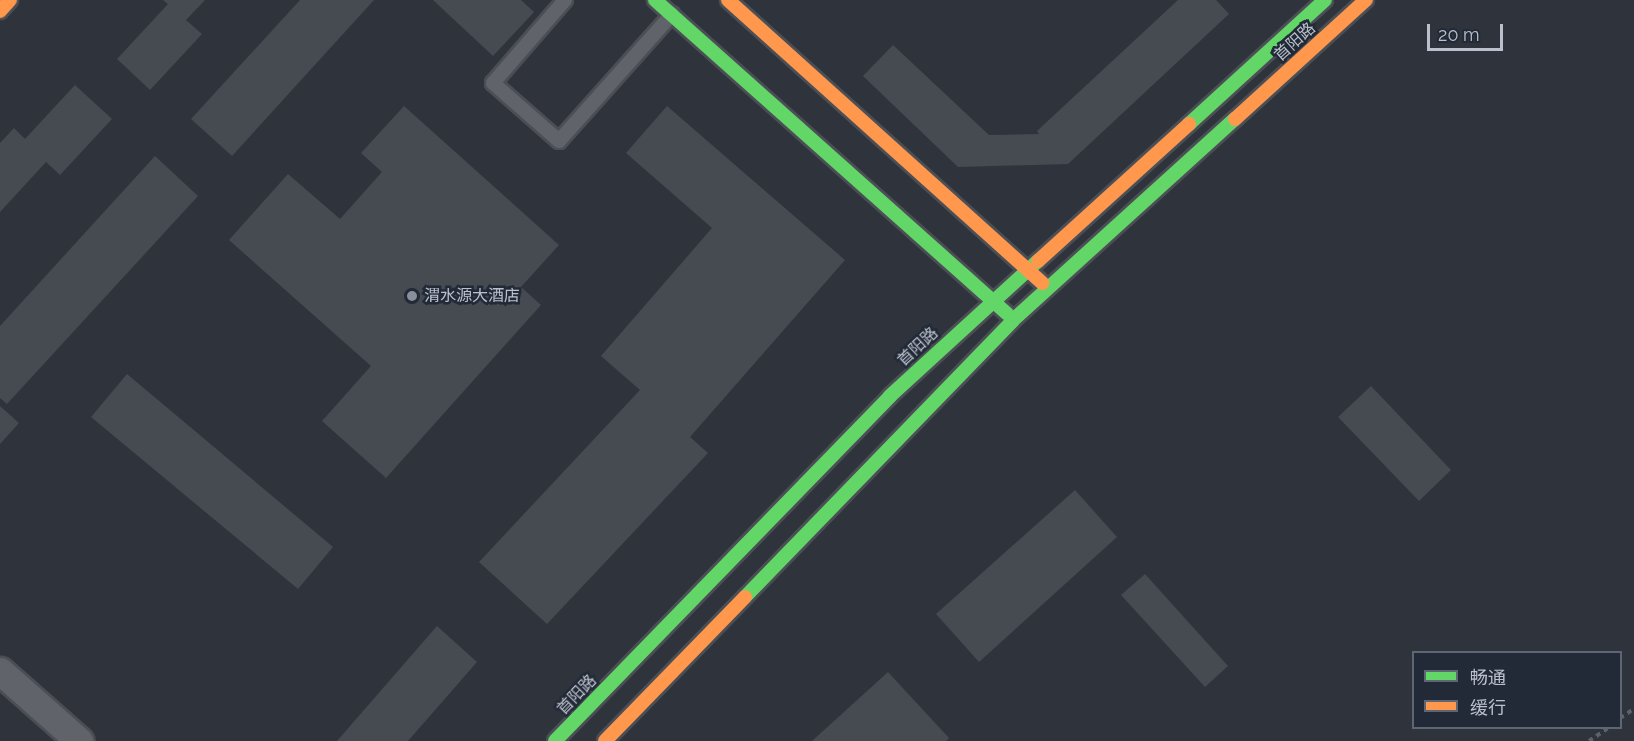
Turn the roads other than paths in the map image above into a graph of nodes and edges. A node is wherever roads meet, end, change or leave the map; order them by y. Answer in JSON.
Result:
{"nodes":[{"id":1,"x":10,"y":0,"type":"edge"},
{"id":2,"x":565,"y":0,"type":"edge"},
{"id":3,"x":656,"y":0,"type":"edge"},
{"id":4,"x":728,"y":0,"type":"edge"},
{"id":5,"x":1325,"y":0,"type":"edge"},
{"id":6,"x":1366,"y":0,"type":"edge"},
{"id":7,"x":0,"y":11,"type":"edge"},
{"id":8,"x":672,"y":14,"type":"junction"},
{"id":9,"x":1025,"y":271,"type":"junction"},
{"id":10,"x":1048,"y":287,"type":"junction"},
{"id":11,"x":994,"y":299,"type":"junction"},
{"id":12,"x":1013,"y":320,"type":"junction"},
{"id":13,"x":0,"y":671,"type":"edge"},
{"id":14,"x":79,"y":741,"type":"edge"},
{"id":15,"x":555,"y":741,"type":"edge"},
{"id":16,"x":605,"y":741,"type":"edge"}],
"edges":[{"from":1,"to":7,"type":"main road"},
{"from":2,"to":8,"type":"lane"},
{"from":3,"to":8,"type":"main road"},
{"from":4,"to":9,"type":"main road"},
{"from":5,"to":9,"type":"main road","name":"首阳路"},
{"from":6,"to":10,"type":"main road","name":"首阳路"},
{"from":8,"to":11,"type":"main road"},
{"from":9,"to":10,"type":"main road"},
{"from":9,"to":11,"type":"main road","name":"首阳路"},
{"from":10,"to":12,"type":"main road","name":"首阳路"},
{"from":11,"to":12,"type":"main road"},
{"from":11,"to":15,"type":"main road","name":"首阳路"},
{"from":12,"to":16,"type":"main road","name":"首阳路"},
{"from":13,"to":14,"type":"street"}]}
